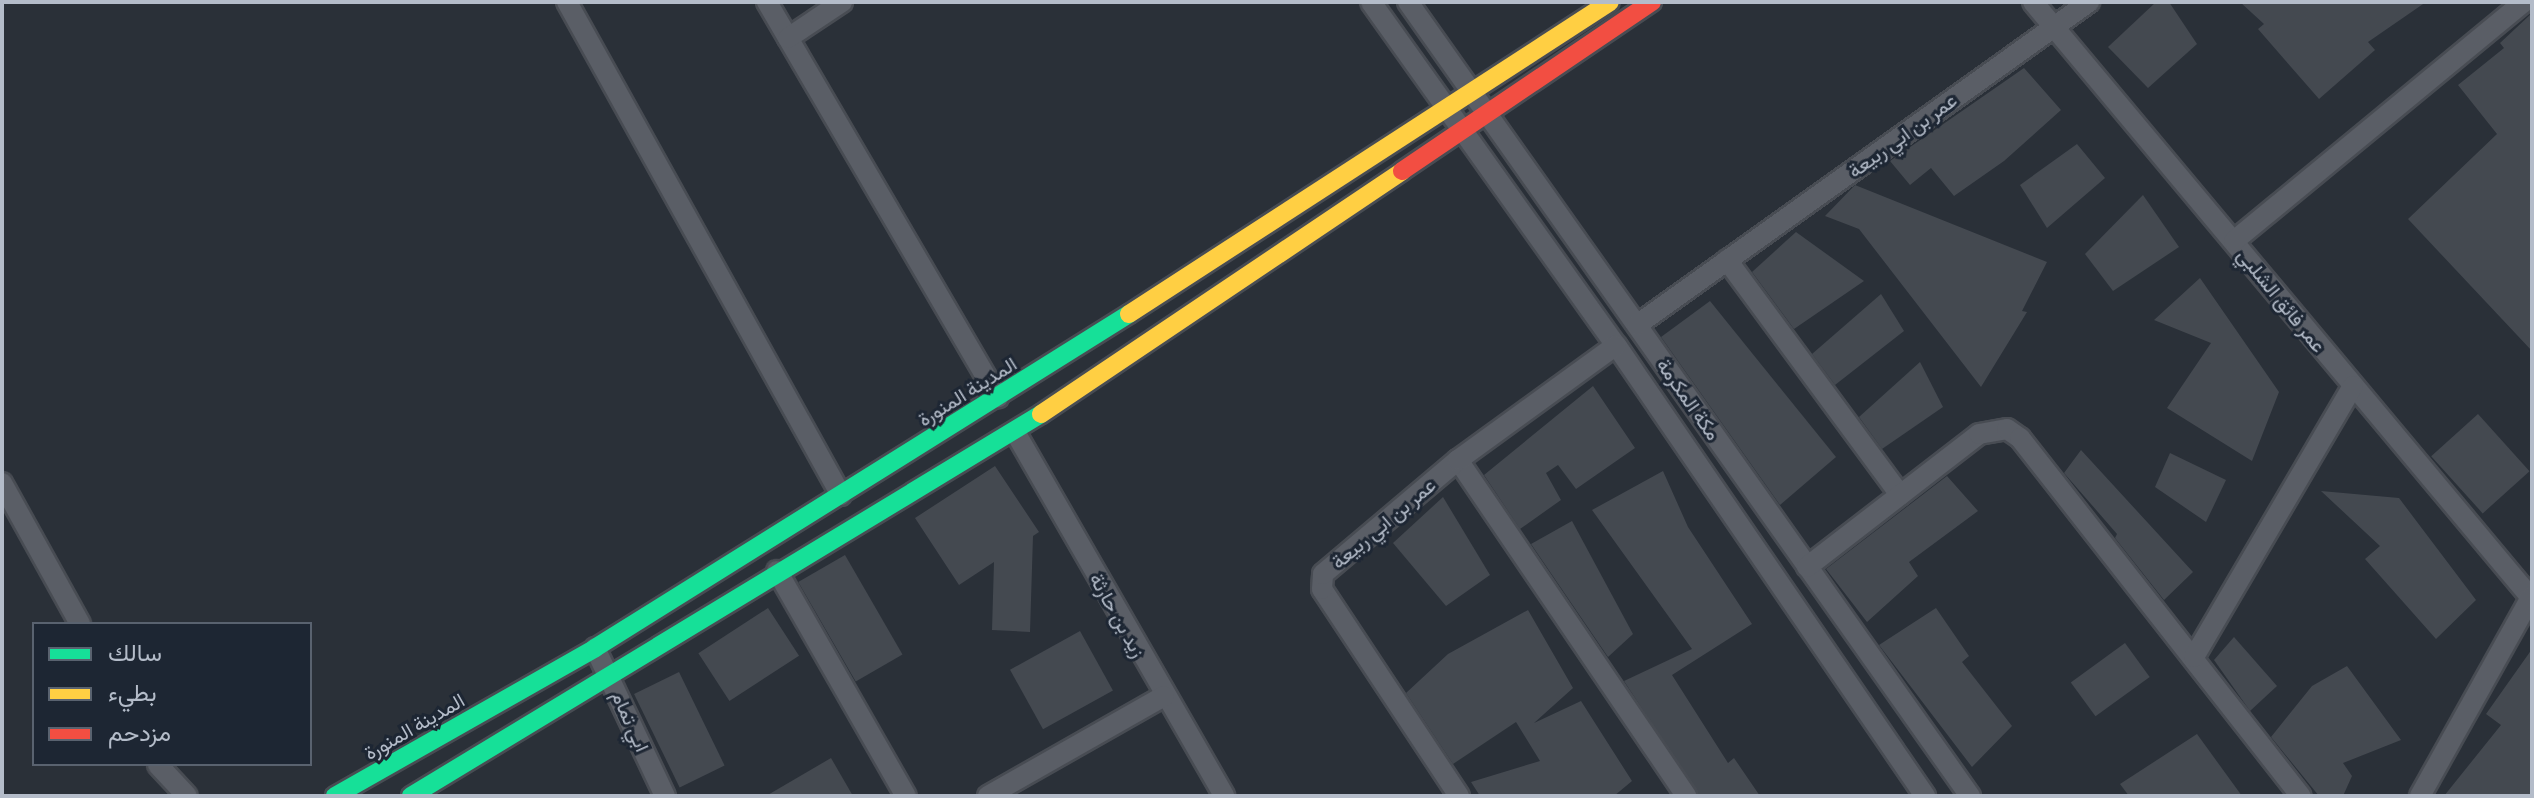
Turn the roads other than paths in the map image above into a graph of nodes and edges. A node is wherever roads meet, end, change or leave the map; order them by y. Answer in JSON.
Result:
{"nodes":[{"id":1,"x":567,"y":2,"type":"edge"},
{"id":2,"x":767,"y":2,"type":"edge"},
{"id":3,"x":842,"y":2,"type":"edge"},
{"id":4,"x":1371,"y":2,"type":"edge"},
{"id":5,"x":1408,"y":2,"type":"edge"},
{"id":6,"x":1610,"y":2,"type":"edge"},
{"id":7,"x":1652,"y":2,"type":"edge"},
{"id":8,"x":2033,"y":2,"type":"edge"},
{"id":9,"x":2089,"y":2,"type":"edge"},
{"id":10,"x":2524,"y":2,"type":"edge"},
{"id":11,"x":2053,"y":26,"type":"junction"},
{"id":12,"x":788,"y":38,"type":"junction"},
{"id":13,"x":1473,"y":95,"type":"junction"},
{"id":14,"x":1449,"y":111,"type":"junction"},
{"id":15,"x":1488,"y":115,"type":"junction"},
{"id":16,"x":1462,"y":132,"type":"junction"},
{"id":17,"x":2234,"y":241,"type":"junction"},
{"id":18,"x":1727,"y":260,"type":"junction"},
{"id":19,"x":1637,"y":325,"type":"junction"},
{"id":20,"x":1616,"y":345,"type":"junction"},
{"id":21,"x":2353,"y":386,"type":"junction"},
{"id":22,"x":998,"y":397,"type":"junction"},
{"id":23,"x":1015,"y":432,"type":"junction"},
{"id":24,"x":1458,"y":460,"type":"junction"},
{"id":25,"x":2,"y":483,"type":"edge"},
{"id":26,"x":841,"y":495,"type":"junction"},
{"id":27,"x":1900,"y":495,"type":"junction"},
{"id":28,"x":8,"y":508,"type":"edge"},
{"id":29,"x":1807,"y":567,"type":"junction"},
{"id":30,"x":777,"y":571,"type":"junction"},
{"id":31,"x":2532,"y":598,"type":"edge"},
{"id":32,"x":79,"y":622,"type":"edge"},
{"id":33,"x":595,"y":648,"type":"junction"},
{"id":34,"x":2194,"y":657,"type":"junction"},
{"id":35,"x":612,"y":679,"type":"junction"},
{"id":36,"x":1164,"y":696,"type":"junction"},
{"id":37,"x":157,"y":766,"type":"edge"},
{"id":38,"x":158,"y":766,"type":"edge"},
{"id":39,"x":171,"y":796,"type":"edge"},
{"id":40,"x":187,"y":796,"type":"edge"},
{"id":41,"x":335,"y":796,"type":"edge"},
{"id":42,"x":411,"y":796,"type":"edge"},
{"id":43,"x":665,"y":796,"type":"edge"},
{"id":44,"x":906,"y":796,"type":"edge"},
{"id":45,"x":988,"y":796,"type":"edge"},
{"id":46,"x":1224,"y":796,"type":"edge"},
{"id":47,"x":1459,"y":796,"type":"edge"},
{"id":48,"x":1686,"y":796,"type":"edge"},
{"id":49,"x":1925,"y":796,"type":"edge"},
{"id":50,"x":1970,"y":796,"type":"edge"},
{"id":51,"x":2301,"y":796,"type":"edge"},
{"id":52,"x":2420,"y":796,"type":"edge"}],
"edges":[{"from":1,"to":26,"type":"street"},
{"from":2,"to":12,"type":"street"},
{"from":3,"to":12,"type":"street"},
{"from":4,"to":14,"type":"street","name":"مكة المكرمة"},
{"from":5,"to":13,"type":"street","name":"مكة المكرمة"},
{"from":6,"to":13,"type":"main road","name":"المدينة المنورة"},
{"from":7,"to":15,"type":"main road"},
{"from":8,"to":11,"type":"street","name":"عمر فائق الشلبي"},
{"from":9,"to":11,"type":"street","name":"عمر بن ابي ربيعة"},
{"from":10,"to":17,"type":"street"},
{"from":11,"to":17,"type":"street","name":"عمر فائق الشلبي"},
{"from":11,"to":18,"type":"street","name":"عمر بن ابي ربيعة"},
{"from":12,"to":22,"type":"street"},
{"from":13,"to":14,"type":"main road","name":"المدينة المنورة"},
{"from":13,"to":15,"type":"street","name":"مكة المكرمة"},
{"from":14,"to":16,"type":"street","name":"مكة المكرمة"},
{"from":14,"to":22,"type":"main road","name":"المدينة المنورة"},
{"from":15,"to":16,"type":"main road"},
{"from":15,"to":19,"type":"street","name":"مكة المكرمة"},
{"from":16,"to":20,"type":"street","name":"مكة المكرمة"},
{"from":16,"to":23,"type":"main road"},
{"from":17,"to":21,"type":"street","name":"عمر فائق الشلبي"},
{"from":18,"to":19,"type":"street","name":"عمر بن ابي ربيعة"},
{"from":18,"to":27,"type":"street"},
{"from":19,"to":29,"type":"street","name":"مكة المكرمة"},
{"from":20,"to":24,"type":"street","name":"عمر بن ابي ربيعة"},
{"from":20,"to":49,"type":"street","name":"مكة المكرمة"},
{"from":21,"to":31,"type":"street","name":"عمر فائق الشلبي"},
{"from":21,"to":34,"type":"street"},
{"from":22,"to":26,"type":"main road","name":"المدينة المنورة"},
{"from":23,"to":30,"type":"main road"},
{"from":23,"to":36,"type":"street","name":"زيد بن حارثة"},
{"from":24,"to":47,"type":"street","name":"عمر بن ابي ربيعة"},
{"from":24,"to":48,"type":"street"},
{"from":25,"to":28,"type":"street"},
{"from":26,"to":33,"type":"main road","name":"المدينة المنورة"},
{"from":27,"to":29,"type":"street"},
{"from":27,"to":34,"type":"street"},
{"from":28,"to":32,"type":"street"},
{"from":29,"to":50,"type":"street","name":"مكة المكرمة"},
{"from":30,"to":35,"type":"main road"},
{"from":30,"to":44,"type":"street"},
{"from":31,"to":52,"type":"street"},
{"from":33,"to":35,"type":"street","name":"ابي تمام"},
{"from":33,"to":41,"type":"main road","name":"المدينة المنورة"},
{"from":34,"to":51,"type":"street"},
{"from":35,"to":42,"type":"main road"},
{"from":35,"to":43,"type":"street","name":"ابي تمام"},
{"from":36,"to":45,"type":"street"},
{"from":36,"to":46,"type":"street","name":"زيد بن حارثة"},
{"from":37,"to":39,"type":"street"},
{"from":38,"to":40,"type":"street"}]}
